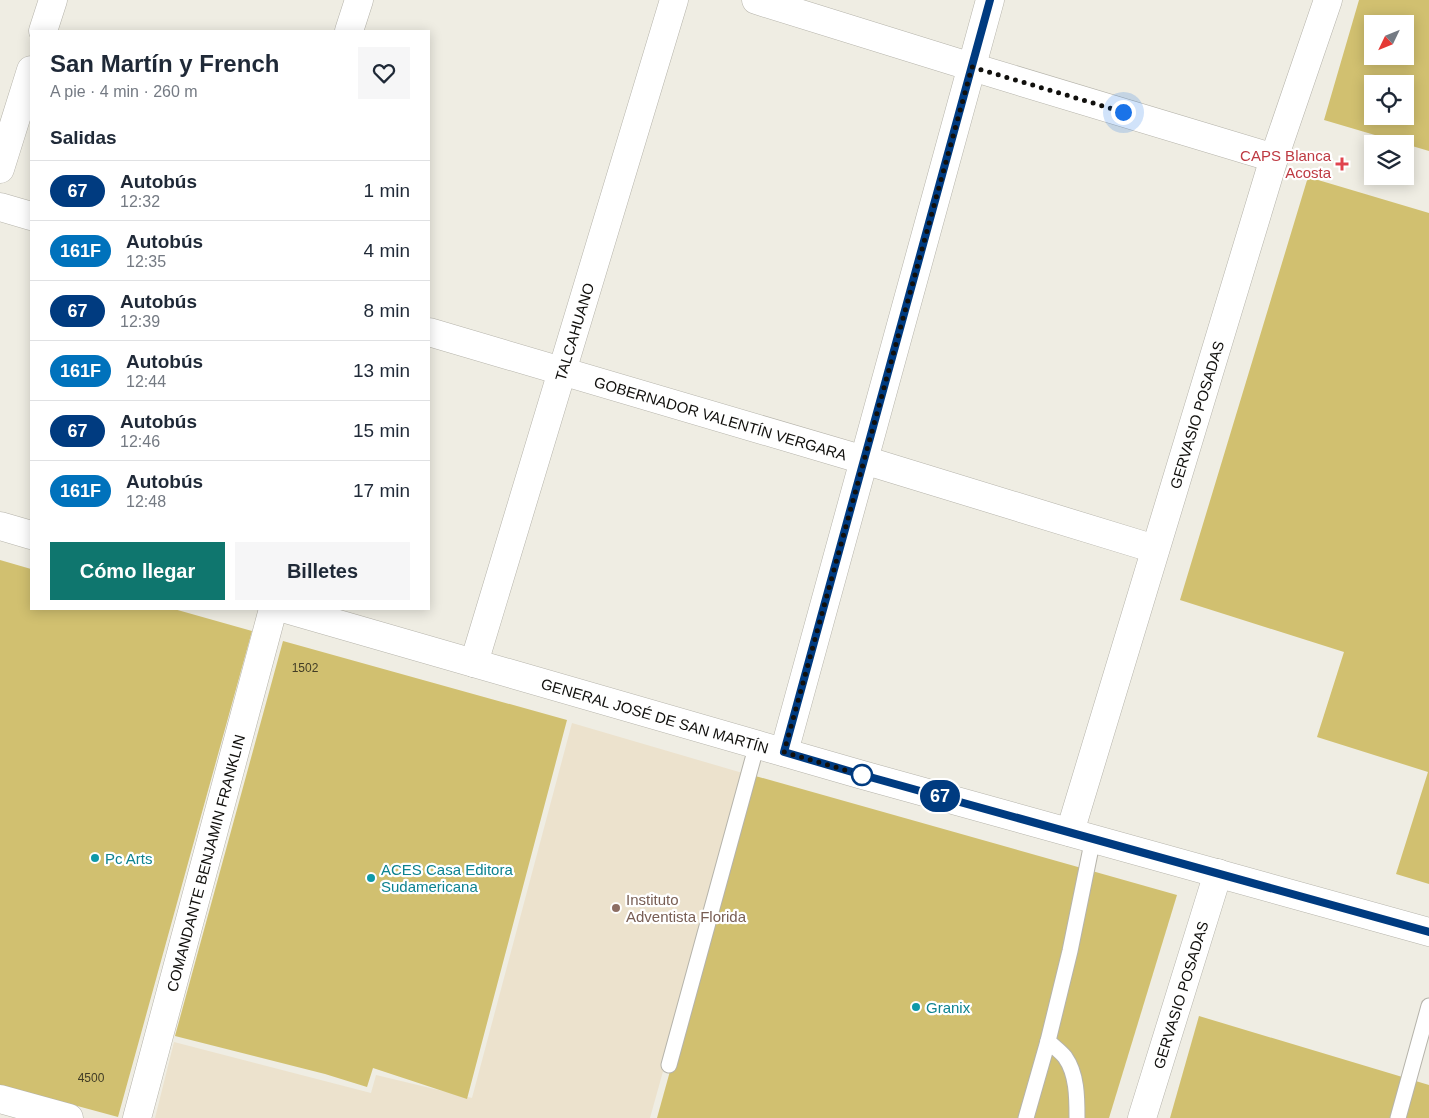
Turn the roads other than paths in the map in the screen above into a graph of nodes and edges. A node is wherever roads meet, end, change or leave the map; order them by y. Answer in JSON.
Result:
{"nodes":[{"id":1,"x":53,"y":0,"type":"edge"},
{"id":2,"x":359,"y":0,"type":"edge"},
{"id":3,"x":674,"y":0,"type":"edge"},
{"id":4,"x":756,"y":0,"type":"edge"},
{"id":5,"x":990,"y":0,"type":"edge"},
{"id":6,"x":1328,"y":0,"type":"edge"},
{"id":7,"x":44,"y":30,"type":"edge"},
{"id":8,"x":349,"y":30,"type":"edge"},
{"id":9,"x":972,"y":67,"type":"junction"},
{"id":10,"x":30,"y":73,"type":"edge"},
{"id":11,"x":1274,"y":158,"type":"junction"},
{"id":12,"x":0,"y":169,"type":"edge"},
{"id":13,"x":0,"y":207,"type":"edge"},
{"id":14,"x":30,"y":216,"type":"edge"},
{"id":15,"x":430,"y":332,"type":"edge"},
{"id":16,"x":562,"y":371,"type":"junction"},
{"id":17,"x":864,"y":460,"type":"junction"},
{"id":18,"x":0,"y":526,"type":"edge"},
{"id":19,"x":30,"y":535,"type":"edge"},
{"id":20,"x":1155,"y":549,"type":"junction"},
{"id":21,"x":273,"y":610,"type":"edge"},
{"id":22,"x":289,"y":610,"type":"edge"},
{"id":23,"x":474,"y":663,"type":"junction"},
{"id":24,"x":757,"y":744,"type":"junction"},
{"id":25,"x":784,"y":752,"type":"junction"},
{"id":26,"x":1082,"y":835,"type":"junction"},
{"id":27,"x":1218,"y":873,"type":"junction"},
{"id":28,"x":1429,"y":932,"type":"edge"},
{"id":29,"x":1429,"y":1006,"type":"edge"},
{"id":30,"x":1048,"y":1040,"type":"junction"},
{"id":31,"x":669,"y":1065,"type":"dead end"},
{"id":32,"x":0,"y":1098,"type":"edge"},
{"id":33,"x":70,"y":1118,"type":"edge"},
{"id":34,"x":137,"y":1118,"type":"edge"},
{"id":35,"x":1026,"y":1118,"type":"edge"},
{"id":36,"x":1077,"y":1118,"type":"edge"},
{"id":37,"x":1142,"y":1118,"type":"edge"},
{"id":38,"x":1398,"y":1118,"type":"edge"}],
"edges":[{"from":1,"to":7,"type":"street"},
{"from":2,"to":8,"type":"street"},
{"from":3,"to":16,"type":"street","name":"TALCAHUANO"},
{"from":4,"to":9,"type":"street"},
{"from":5,"to":9,"type":"street"},
{"from":6,"to":11,"type":"street","name":"GERVASIO POSADAS"},
{"from":9,"to":11,"type":"street"},
{"from":9,"to":17,"type":"street"},
{"from":10,"to":12,"type":"street"},
{"from":11,"to":20,"type":"street","name":"GERVASIO POSADAS"},
{"from":13,"to":14,"type":"street"},
{"from":15,"to":16,"type":"street","name":"GOBERNADOR VALENTÍN VERGARA"},
{"from":16,"to":17,"type":"street","name":"GOBERNADOR VALENTÍN VERGARA"},
{"from":16,"to":23,"type":"street","name":"TALCAHUANO"},
{"from":17,"to":20,"type":"street","name":"GOBERNADOR VALENTÍN VERGARA"},
{"from":17,"to":25,"type":"street"},
{"from":18,"to":19,"type":"street"},
{"from":20,"to":26,"type":"street","name":"GERVASIO POSADAS"},
{"from":21,"to":34,"type":"street","name":"COMANDANTE BENJAMIN FRANKLIN"},
{"from":22,"to":23,"type":"street","name":"GENERAL JOSÉ DE SAN MARTÍN"},
{"from":23,"to":24,"type":"street","name":"GENERAL JOSÉ DE SAN MARTÍN"},
{"from":24,"to":25,"type":"street","name":"GENERAL JOSÉ DE SAN MARTÍN"},
{"from":24,"to":31,"type":"lane"},
{"from":25,"to":26,"type":"street","name":"GENERAL JOSÉ DE SAN MARTÍN"},
{"from":26,"to":27,"type":"street","name":"GENERAL JOSÉ DE SAN MARTÍN"},
{"from":26,"to":30,"type":"lane"},
{"from":27,"to":28,"type":"street","name":"GENERAL JOSÉ DE SAN MARTÍN"},
{"from":27,"to":37,"type":"street","name":"GERVASIO POSADAS"},
{"from":29,"to":38,"type":"lane"},
{"from":30,"to":35,"type":"lane"},
{"from":30,"to":36,"type":"lane"},
{"from":32,"to":33,"type":"street"}]}
